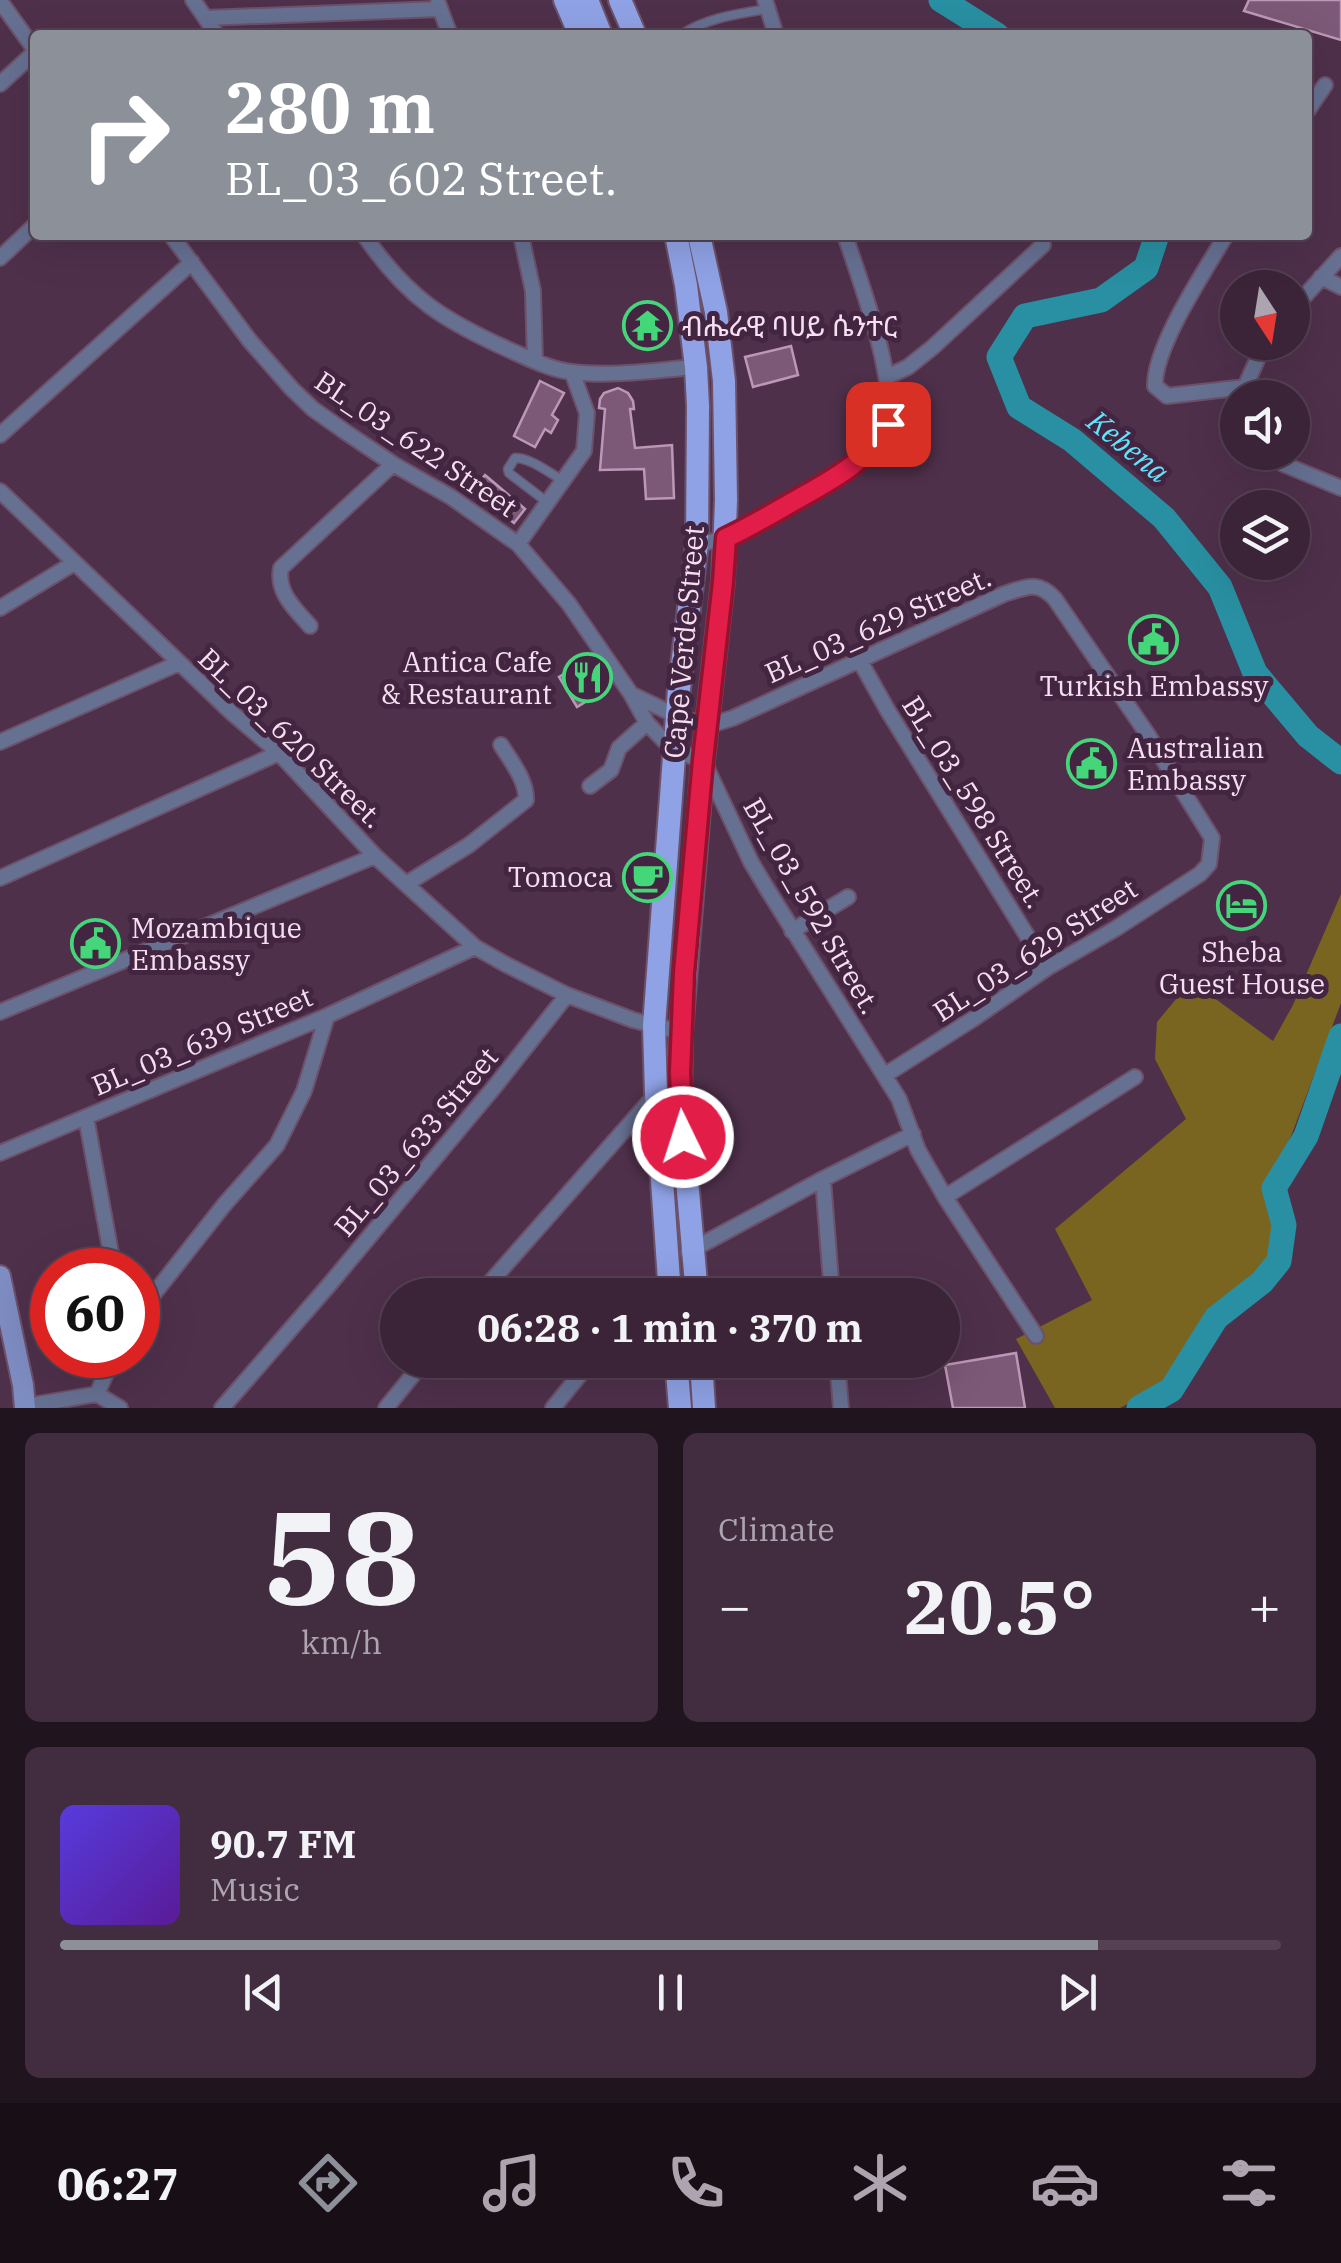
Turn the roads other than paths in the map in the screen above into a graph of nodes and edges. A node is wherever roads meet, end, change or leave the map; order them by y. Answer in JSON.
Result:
{"nodes":[{"id":1,"x":193,"y":0,"type":"edge"},
{"id":2,"x":566,"y":0,"type":"edge"},
{"id":3,"x":587,"y":0,"type":"edge"},
{"id":4,"x":604,"y":0,"type":"edge"},
{"id":5,"x":620,"y":0,"type":"edge"},
{"id":6,"x":0,"y":2,"type":"edge"},
{"id":7,"x":766,"y":4,"type":"edge"},
{"id":8,"x":439,"y":5,"type":"edge"},
{"id":9,"x":206,"y":18,"type":"junction"},
{"id":10,"x":214,"y":30,"type":"edge"},
{"id":11,"x":448,"y":30,"type":"edge"},
{"id":12,"x":578,"y":30,"type":"edge"},
{"id":13,"x":599,"y":30,"type":"edge"},
{"id":14,"x":616,"y":30,"type":"edge"},
{"id":15,"x":633,"y":30,"type":"edge"},
{"id":16,"x":688,"y":30,"type":"edge"},
{"id":17,"x":774,"y":30,"type":"edge"},
{"id":18,"x":30,"y":44,"type":"edge"},
{"id":19,"x":30,"y":56,"type":"edge"},
{"id":20,"x":0,"y":84,"type":"edge"},
{"id":21,"x":1326,"y":85,"type":"dead end"},
{"id":22,"x":1312,"y":104,"type":"edge"},
{"id":23,"x":30,"y":230,"type":"edge"},
{"id":24,"x":175,"y":240,"type":"edge"},
{"id":25,"x":368,"y":240,"type":"edge"},
{"id":26,"x":522,"y":240,"type":"edge"},
{"id":27,"x":677,"y":240,"type":"edge"},
{"id":28,"x":700,"y":240,"type":"edge"},
{"id":29,"x":846,"y":240,"type":"edge"},
{"id":30,"x":1223,"y":240,"type":"edge"},
{"id":31,"x":1043,"y":244,"type":"dead end"},
{"id":32,"x":1341,"y":256,"type":"edge"},
{"id":33,"x":0,"y":258,"type":"edge"},
{"id":34,"x":192,"y":262,"type":"junction"},
{"id":35,"x":1321,"y":278,"type":"junction"},
{"id":36,"x":1341,"y":288,"type":"edge"},
{"id":37,"x":1310,"y":290,"type":"edge"},
{"id":38,"x":535,"y":361,"type":"junction"},
{"id":39,"x":696,"y":367,"type":"junction"},
{"id":40,"x":572,"y":372,"type":"junction"},
{"id":41,"x":887,"y":377,"type":"junction"},
{"id":42,"x":1220,"y":393,"type":"edge"},
{"id":43,"x":0,"y":435,"type":"edge"},
{"id":44,"x":393,"y":464,"type":"junction"},
{"id":45,"x":1298,"y":470,"type":"edge"},
{"id":46,"x":564,"y":481,"type":"junction"},
{"id":47,"x":1341,"y":488,"type":"edge"},
{"id":48,"x":0,"y":490,"type":"edge"},
{"id":49,"x":547,"y":503,"type":"junction"},
{"id":50,"x":726,"y":538,"type":"junction"},
{"id":51,"x":518,"y":544,"type":"junction"},
{"id":52,"x":697,"y":544,"type":"junction"},
{"id":53,"x":74,"y":562,"type":"junction"},
{"id":54,"x":0,"y":608,"type":"edge"},
{"id":55,"x":310,"y":626,"type":"dead end"},
{"id":56,"x":860,"y":661,"type":"junction"},
{"id":57,"x":179,"y":663,"type":"junction"},
{"id":58,"x":631,"y":694,"type":"junction"},
{"id":59,"x":677,"y":716,"type":"junction"},
{"id":60,"x":647,"y":723,"type":"junction"},
{"id":61,"x":707,"y":726,"type":"junction"},
{"id":62,"x":0,"y":742,"type":"edge"},
{"id":63,"x":500,"y":745,"type":"dead end"},
{"id":64,"x":674,"y":751,"type":"junction"},
{"id":65,"x":280,"y":753,"type":"junction"},
{"id":66,"x":703,"y":760,"type":"junction"},
{"id":67,"x":590,"y":786,"type":"dead end"},
{"id":68,"x":375,"y":856,"type":"junction"},
{"id":69,"x":1209,"y":864,"type":"joint"},
{"id":70,"x":0,"y":878,"type":"edge"},
{"id":71,"x":406,"y":884,"type":"junction"},
{"id":72,"x":848,"y":897,"type":"dead end"},
{"id":73,"x":792,"y":930,"type":"junction"},
{"id":74,"x":476,"y":946,"type":"junction"},
{"id":75,"x":1047,"y":968,"type":"junction"},
{"id":76,"x":566,"y":995,"type":"junction"},
{"id":77,"x":0,"y":1012,"type":"edge"},
{"id":78,"x":327,"y":1016,"type":"junction"},
{"id":79,"x":654,"y":1026,"type":"junction"},
{"id":80,"x":680,"y":1032,"type":"junction"},
{"id":81,"x":885,"y":1075,"type":"junction"},
{"id":82,"x":1134,"y":1076,"type":"dead end"},
{"id":83,"x":656,"y":1094,"type":"junction"},
{"id":84,"x":86,"y":1117,"type":"junction"},
{"id":85,"x":913,"y":1134,"type":"junction"},
{"id":86,"x":0,"y":1154,"type":"edge"},
{"id":87,"x":824,"y":1179,"type":"junction"},
{"id":88,"x":945,"y":1197,"type":"junction"},
{"id":89,"x":110,"y":1248,"type":"edge"},
{"id":90,"x":694,"y":1250,"type":"junction"},
{"id":91,"x":668,"y":1258,"type":"junction"},
{"id":92,"x":0,"y":1276,"type":"edge"},
{"id":93,"x":494,"y":1278,"type":"edge"},
{"id":94,"x":669,"y":1278,"type":"edge"},
{"id":95,"x":696,"y":1278,"type":"edge"},
{"id":96,"x":831,"y":1278,"type":"edge"},
{"id":97,"x":160,"y":1286,"type":"edge"},
{"id":98,"x":1036,"y":1336,"type":"dead end"},
{"id":99,"x":104,"y":1378,"type":"edge"},
{"id":100,"x":410,"y":1378,"type":"edge"},
{"id":101,"x":577,"y":1378,"type":"edge"},
{"id":102,"x":678,"y":1378,"type":"edge"},
{"id":103,"x":702,"y":1378,"type":"edge"},
{"id":104,"x":838,"y":1378,"type":"edge"},
{"id":105,"x":97,"y":1394,"type":"junction"},
{"id":106,"x":25,"y":1407,"type":"edge"},
{"id":107,"x":120,"y":1408,"type":"edge"},
{"id":108,"x":222,"y":1408,"type":"edge"},
{"id":109,"x":386,"y":1408,"type":"edge"},
{"id":110,"x":553,"y":1408,"type":"edge"},
{"id":111,"x":680,"y":1408,"type":"edge"},
{"id":112,"x":704,"y":1408,"type":"edge"},
{"id":113,"x":841,"y":1408,"type":"edge"}],
"edges":[{"from":1,"to":9,"type":"street"},
{"from":2,"to":12,"type":"main road"},
{"from":3,"to":13,"type":"main road"},
{"from":4,"to":14,"type":"main road"},
{"from":5,"to":15,"type":"main road"},
{"from":6,"to":18,"type":"street"},
{"from":7,"to":16,"type":"lane"},
{"from":7,"to":17,"type":"street"},
{"from":8,"to":9,"type":"street"},
{"from":8,"to":11,"type":"street"},
{"from":9,"to":10,"type":"street"},
{"from":19,"to":20,"type":"street"},
{"from":21,"to":22,"type":"street"},
{"from":23,"to":33,"type":"street"},
{"from":24,"to":34,"type":"street","name":"BL_03_622 Street"},
{"from":25,"to":38,"type":"street"},
{"from":26,"to":38,"type":"street"},
{"from":27,"to":39,"type":"main road","name":"Cape Verde Street"},
{"from":28,"to":50,"type":"main road","name":"Cape Verde Street"},
{"from":29,"to":41,"type":"street"},
{"from":30,"to":42,"type":"street"},
{"from":31,"to":41,"type":"street"},
{"from":32,"to":35,"type":"street"},
{"from":34,"to":43,"type":"street"},
{"from":34,"to":44,"type":"street","name":"BL_03_622 Street"},
{"from":35,"to":36,"type":"street"},
{"from":35,"to":37,"type":"street"},
{"from":38,"to":40,"type":"street"},
{"from":39,"to":40,"type":"street"},
{"from":39,"to":52,"type":"main road","name":"Cape Verde Street"},
{"from":40,"to":46,"type":"street"},
{"from":41,"to":50,"type":"street"},
{"from":44,"to":51,"type":"street","name":"BL_03_622 Street"},
{"from":44,"to":55,"type":"street"},
{"from":45,"to":47,"type":"street"},
{"from":46,"to":49,"type":"street"},
{"from":46,"to":49,"type":"lane"},
{"from":48,"to":53,"type":"street","name":"BL_03_620 Street."},
{"from":49,"to":51,"type":"street"},
{"from":50,"to":52,"type":"street"},
{"from":50,"to":61,"type":"main road","name":"Cape Verde Street"},
{"from":51,"to":58,"type":"street","name":"BL_03_622 Street"},
{"from":52,"to":59,"type":"main road","name":"Cape Verde Street"},
{"from":53,"to":54,"type":"street"},
{"from":53,"to":57,"type":"street","name":"BL_03_620 Street."},
{"from":56,"to":61,"type":"street","name":"BL_03_629 Street."},
{"from":56,"to":69,"type":"street","name":"BL_03_629 Street."},
{"from":56,"to":75,"type":"street","name":"BL_03_598 Street."},
{"from":57,"to":62,"type":"street"},
{"from":57,"to":65,"type":"street","name":"BL_03_620 Street."},
{"from":58,"to":59,"type":"street"},
{"from":58,"to":60,"type":"street","name":"BL_03_622 Street"},
{"from":59,"to":61,"type":"street"},
{"from":59,"to":64,"type":"main road","name":"Cape Verde Street"},
{"from":60,"to":64,"type":"street","name":"BL_03_622 Street"},
{"from":60,"to":67,"type":"street"},
{"from":61,"to":66,"type":"main road","name":"Cape Verde Street"},
{"from":63,"to":71,"type":"street"},
{"from":64,"to":66,"type":"street"},
{"from":64,"to":79,"type":"main road","name":"Cape Verde Street"},
{"from":65,"to":68,"type":"street","name":"BL_03_620 Street."},
{"from":65,"to":70,"type":"street"},
{"from":66,"to":73,"type":"street","name":"BL_03_592 Street."},
{"from":66,"to":80,"type":"main road","name":"Cape Verde Street"},
{"from":68,"to":71,"type":"street","name":"BL_03_620 Street."},
{"from":68,"to":77,"type":"street"},
{"from":69,"to":75,"type":"street","name":"BL_03_629 Street"},
{"from":71,"to":74,"type":"street","name":"BL_03_620 Street."},
{"from":72,"to":73,"type":"street"},
{"from":73,"to":81,"type":"street","name":"BL_03_592 Street."},
{"from":74,"to":76,"type":"street","name":"BL_03_620 Street."},
{"from":74,"to":78,"type":"street","name":"BL_03_639 Street"},
{"from":75,"to":81,"type":"street","name":"BL_03_629 Street"},
{"from":76,"to":79,"type":"street"},
{"from":76,"to":108,"type":"street","name":"BL_03_633 Street"},
{"from":78,"to":84,"type":"street","name":"BL_03_639 Street"},
{"from":78,"to":97,"type":"street"},
{"from":79,"to":80,"type":"street"},
{"from":79,"to":83,"type":"main road","name":"Cape Verde Street"},
{"from":80,"to":90,"type":"main road","name":"Cape Verde Street"},
{"from":81,"to":85,"type":"street","name":"BL_03_592 Street."},
{"from":82,"to":88,"type":"street"},
{"from":83,"to":91,"type":"main road","name":"Cape Verde Street"},
{"from":83,"to":93,"type":"street"},
{"from":84,"to":86,"type":"street","name":"BL_03_639 Street"},
{"from":84,"to":89,"type":"street"},
{"from":85,"to":87,"type":"street"},
{"from":85,"to":88,"type":"street","name":"BL_03_592 Street."},
{"from":87,"to":90,"type":"street"},
{"from":87,"to":96,"type":"street"},
{"from":88,"to":98,"type":"street","name":"BL_03_592 Street."},
{"from":90,"to":91,"type":"street"},
{"from":90,"to":95,"type":"main road","name":"Cape Verde Street"},
{"from":91,"to":94,"type":"main road","name":"Cape Verde Street"},
{"from":92,"to":106,"type":"street"},
{"from":99,"to":105,"type":"street"},
{"from":100,"to":109,"type":"street"},
{"from":101,"to":110,"type":"street"},
{"from":102,"to":111,"type":"main road"},
{"from":103,"to":112,"type":"main road"},
{"from":104,"to":113,"type":"street"},
{"from":105,"to":106,"type":"street"},
{"from":105,"to":107,"type":"street"}]}
